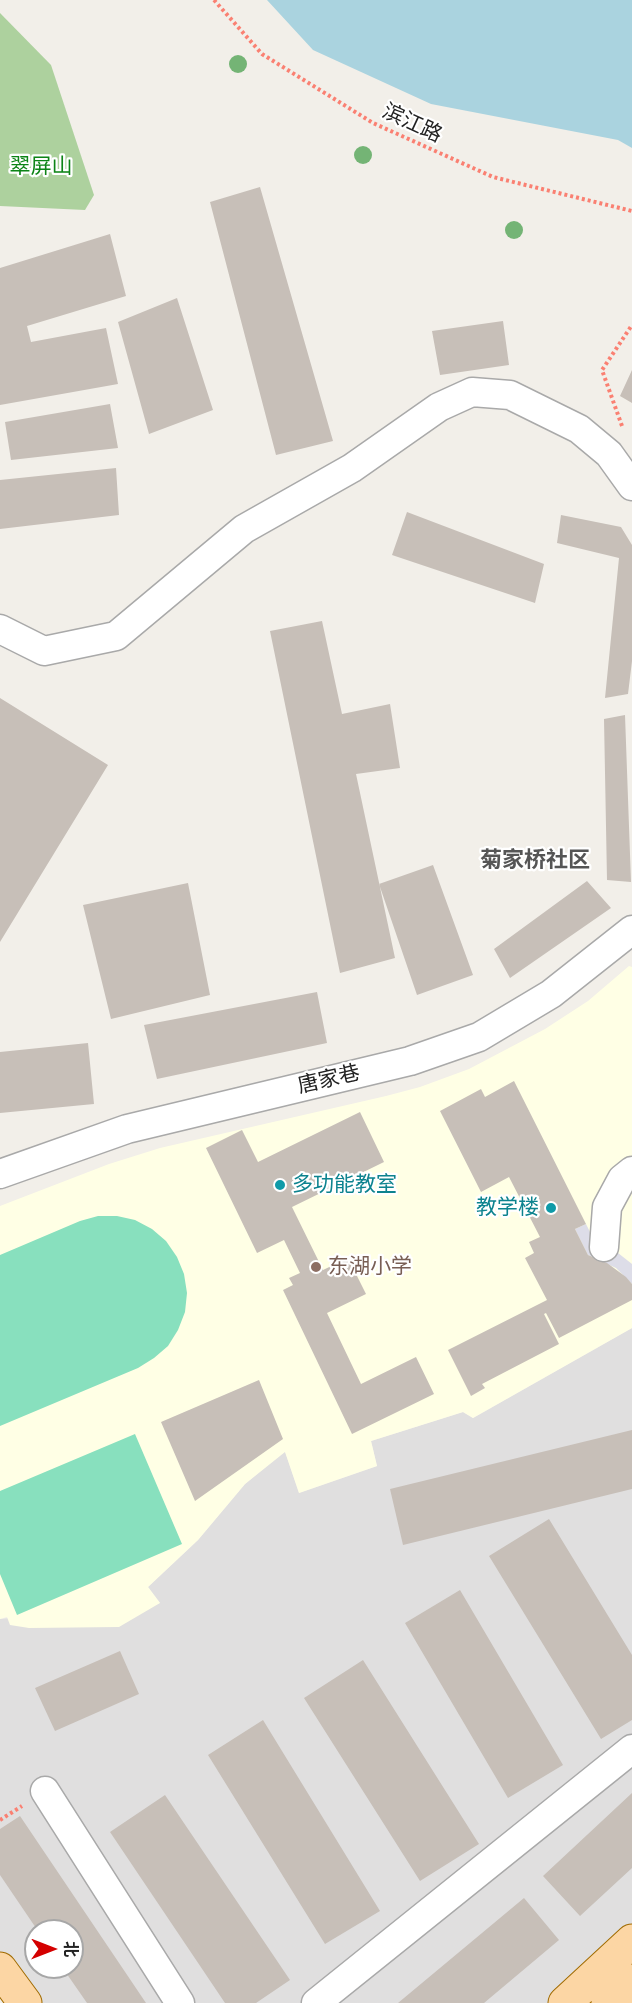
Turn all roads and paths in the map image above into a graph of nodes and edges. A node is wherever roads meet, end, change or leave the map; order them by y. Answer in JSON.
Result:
{"nodes":[{"id":1,"x":214,"y":0,"type":"edge"},
{"id":2,"x":632,"y":211,"type":"edge"},
{"id":3,"x":632,"y":325,"type":"edge"},
{"id":4,"x":624,"y":433,"type":"dead end"},
{"id":5,"x":632,"y":486,"type":"edge"},
{"id":6,"x":0,"y":630,"type":"edge"},
{"id":7,"x":632,"y":930,"type":"edge"},
{"id":8,"x":632,"y":1171,"type":"edge"},
{"id":9,"x":0,"y":1174,"type":"edge"},
{"id":10,"x":604,"y":1247,"type":"dead end"},
{"id":11,"x":632,"y":1749,"type":"edge"},
{"id":12,"x":45,"y":1791,"type":"dead end"},
{"id":13,"x":632,"y":1941,"type":"edge"},
{"id":14,"x":0,"y":1969,"type":"edge"},
{"id":15,"x":632,"y":1981,"type":"edge"},
{"id":16,"x":26,"y":2003,"type":"edge"},
{"id":17,"x":180,"y":2003,"type":"edge"},
{"id":18,"x":316,"y":2003,"type":"edge"},
{"id":19,"x":565,"y":2003,"type":"edge"},
{"id":20,"x":608,"y":2003,"type":"edge"}],
"edges":[{"from":1,"to":2,"type":"path","name":"滨江路"},
{"from":3,"to":4,"type":"path"},
{"from":5,"to":6,"type":"street"},
{"from":7,"to":9,"type":"street","name":"唐家巷"},
{"from":8,"to":10,"type":"street"},
{"from":11,"to":18,"type":"street"},
{"from":12,"to":17,"type":"street"},
{"from":13,"to":19,"type":"main road"},
{"from":14,"to":16,"type":"main road"},
{"from":15,"to":20,"type":"main road"}]}
